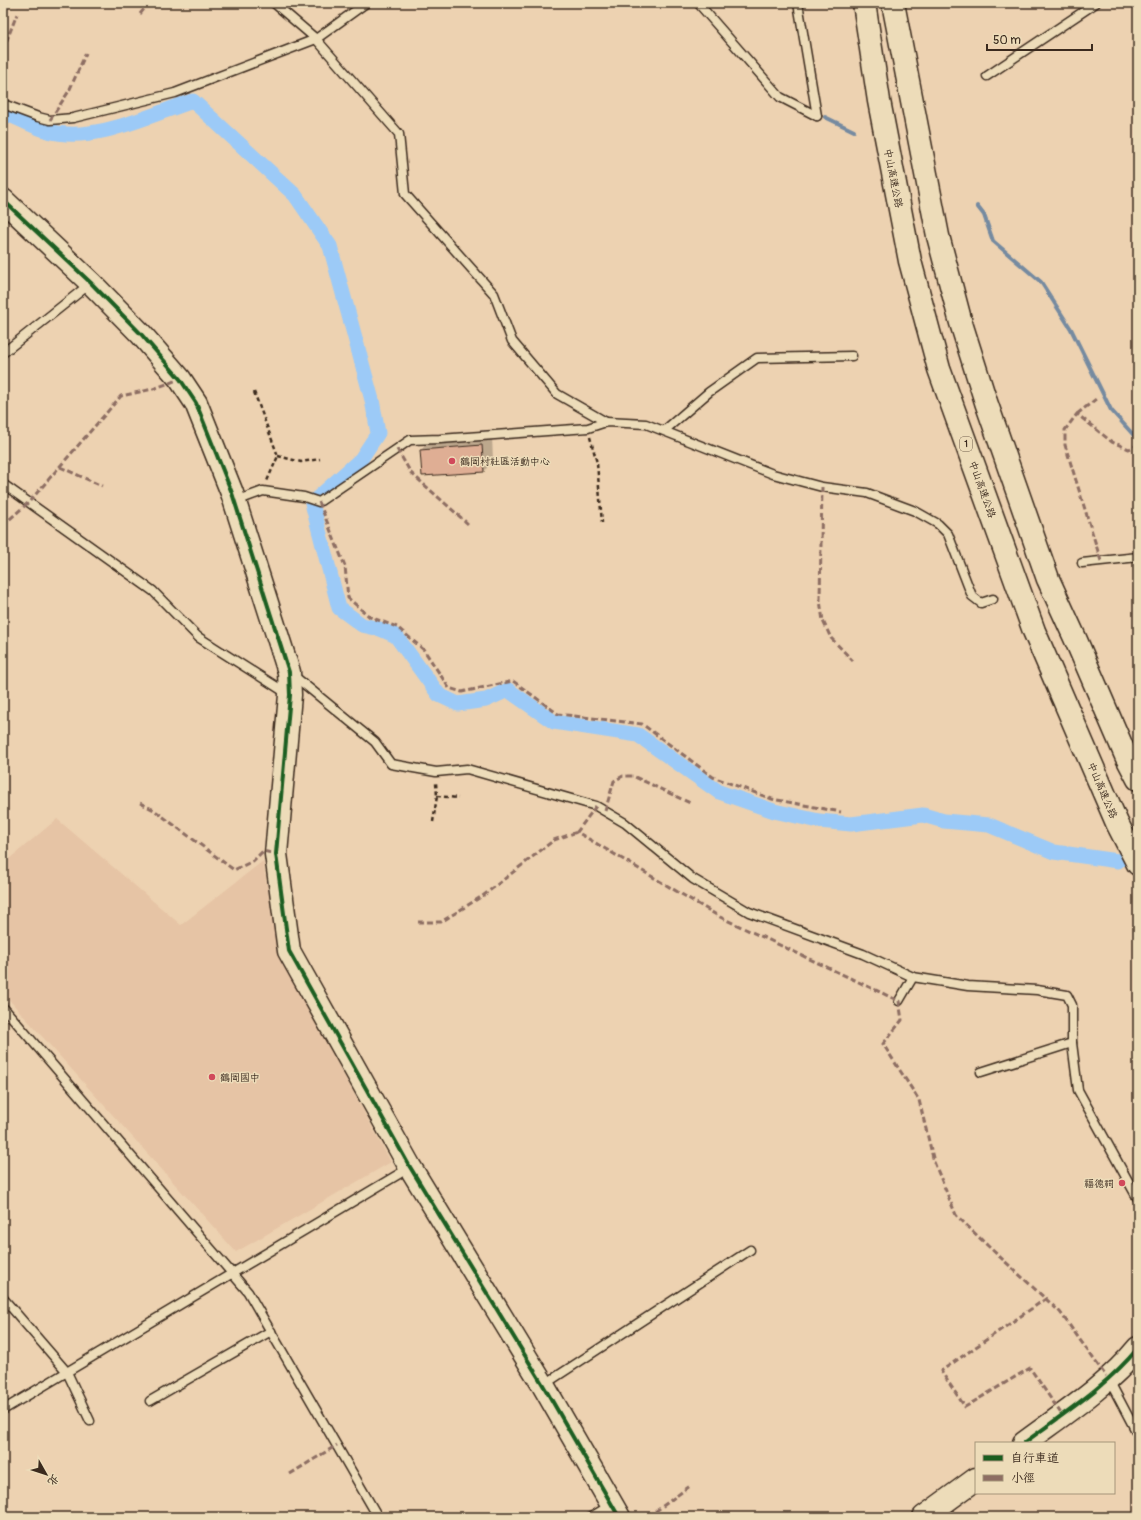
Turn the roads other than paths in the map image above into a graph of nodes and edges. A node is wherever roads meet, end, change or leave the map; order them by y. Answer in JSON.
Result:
{"nodes":[{"id":1,"x":274,"y":3,"type":"edge"},
{"id":2,"x":366,"y":3,"type":"edge"},
{"id":3,"x":698,"y":3,"type":"edge"},
{"id":4,"x":798,"y":3,"type":"edge"},
{"id":5,"x":864,"y":3,"type":"edge"},
{"id":6,"x":893,"y":3,"type":"edge"},
{"id":7,"x":1096,"y":3,"type":"edge"},
{"id":8,"x":316,"y":39,"type":"junction"},
{"id":9,"x":987,"y":76,"type":"dead end"},
{"id":10,"x":3,"y":104,"type":"edge"},
{"id":11,"x":3,"y":200,"type":"edge"},
{"id":12,"x":91,"y":283,"type":"junction"},
{"id":13,"x":3,"y":353,"type":"edge"},
{"id":14,"x":852,"y":356,"type":"dead end"},
{"id":15,"x":606,"y":422,"type":"junction"},
{"id":16,"x":665,"y":430,"type":"junction"},
{"id":17,"x":3,"y":484,"type":"edge"},
{"id":18,"x":235,"y":502,"type":"junction"},
{"id":19,"x":1138,"y":557,"type":"edge"},
{"id":20,"x":1082,"y":563,"type":"dead end"},
{"id":21,"x":994,"y":599,"type":"dead end"},
{"id":22,"x":289,"y":672,"type":"junction"},
{"id":23,"x":290,"y":695,"type":"junction"},
{"id":24,"x":1138,"y":779,"type":"edge"},
{"id":25,"x":1138,"y":864,"type":"edge"},
{"id":26,"x":913,"y":977,"type":"junction"},
{"id":27,"x":899,"y":1001,"type":"dead end"},
{"id":28,"x":3,"y":1007,"type":"edge"},
{"id":29,"x":1072,"y":1043,"type":"junction"},
{"id":30,"x":981,"y":1072,"type":"dead end"},
{"id":31,"x":410,"y":1167,"type":"junction"},
{"id":32,"x":1138,"y":1199,"type":"edge"},
{"id":33,"x":750,"y":1250,"type":"dead end"},
{"id":34,"x":232,"y":1274,"type":"junction"},
{"id":35,"x":3,"y":1298,"type":"edge"},
{"id":36,"x":271,"y":1331,"type":"junction"},
{"id":37,"x":1138,"y":1348,"type":"edge"},
{"id":38,"x":67,"y":1372,"type":"junction"},
{"id":39,"x":1108,"y":1379,"type":"junction"},
{"id":40,"x":543,"y":1385,"type":"junction"},
{"id":41,"x":150,"y":1401,"type":"dead end"},
{"id":42,"x":3,"y":1410,"type":"edge"},
{"id":43,"x":90,"y":1421,"type":"dead end"},
{"id":44,"x":1138,"y":1435,"type":"edge"},
{"id":45,"x":1025,"y":1442,"type":"edge"},
{"id":46,"x":975,"y":1479,"type":"edge"},
{"id":47,"x":616,"y":1511,"type":"edge"},
{"id":48,"x":378,"y":1517,"type":"edge"},
{"id":49,"x":591,"y":1517,"type":"edge"},
{"id":50,"x":924,"y":1517,"type":"edge"}],
"edges":[{"from":1,"to":8,"type":"lane"},
{"from":2,"to":8,"type":"lane"},
{"from":3,"to":4,"type":"lane"},
{"from":5,"to":25,"type":"main road","name":"中山高速公路","number":"1"},
{"from":6,"to":24,"type":"main road"},
{"from":7,"to":9,"type":"lane"},
{"from":8,"to":10,"type":"lane"},
{"from":8,"to":15,"type":"lane"},
{"from":11,"to":12,"type":"main road"},
{"from":12,"to":13,"type":"lane"},
{"from":12,"to":18,"type":"main road"},
{"from":14,"to":16,"type":"lane"},
{"from":15,"to":16,"type":"lane"},
{"from":15,"to":18,"type":"lane"},
{"from":16,"to":21,"type":"lane"},
{"from":17,"to":23,"type":"lane"},
{"from":18,"to":22,"type":"main road"},
{"from":19,"to":20,"type":"lane"},
{"from":22,"to":23,"type":"main road"},
{"from":22,"to":26,"type":"lane"},
{"from":23,"to":31,"type":"main road"},
{"from":26,"to":27,"type":"lane"},
{"from":26,"to":29,"type":"lane"},
{"from":28,"to":34,"type":"lane"},
{"from":29,"to":30,"type":"lane"},
{"from":29,"to":32,"type":"lane"},
{"from":31,"to":34,"type":"lane"},
{"from":31,"to":40,"type":"main road"},
{"from":33,"to":40,"type":"lane"},
{"from":34,"to":36,"type":"lane"},
{"from":34,"to":38,"type":"lane"},
{"from":35,"to":38,"type":"lane"},
{"from":36,"to":41,"type":"lane"},
{"from":36,"to":48,"type":"lane"},
{"from":37,"to":39,"type":"main road"},
{"from":38,"to":42,"type":"lane"},
{"from":38,"to":43,"type":"lane"},
{"from":39,"to":44,"type":"lane"},
{"from":39,"to":45,"type":"main road"},
{"from":40,"to":47,"type":"main road"},
{"from":46,"to":50,"type":"main road"},
{"from":47,"to":49,"type":"lane"}]}
